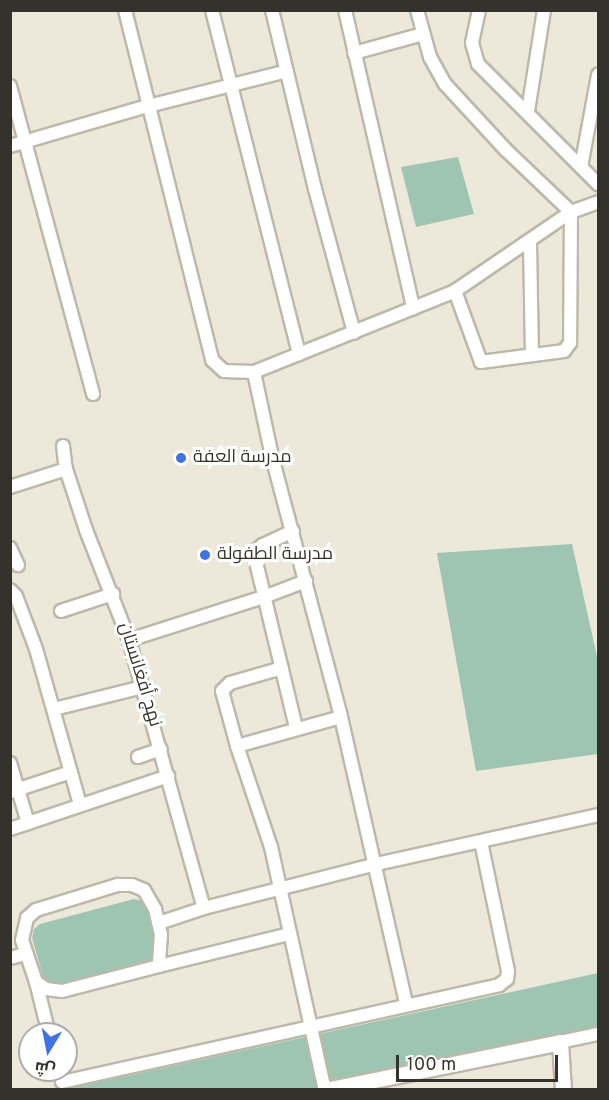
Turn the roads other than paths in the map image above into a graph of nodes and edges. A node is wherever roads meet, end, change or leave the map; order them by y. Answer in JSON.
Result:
{"nodes":[{"id":1,"x":125,"y":10,"type":"edge"},
{"id":2,"x":212,"y":10,"type":"edge"},
{"id":3,"x":272,"y":10,"type":"edge"},
{"id":4,"x":345,"y":10,"type":"edge"},
{"id":5,"x":417,"y":10,"type":"edge"},
{"id":6,"x":478,"y":10,"type":"edge"},
{"id":7,"x":544,"y":10,"type":"edge"},
{"id":8,"x":423,"y":34,"type":"junction"},
{"id":9,"x":354,"y":53,"type":"junction"},
{"id":10,"x":287,"y":71,"type":"junction"},
{"id":11,"x":598,"y":75,"type":"edge"},
{"id":12,"x":231,"y":85,"type":"junction"},
{"id":13,"x":10,"y":86,"type":"edge"},
{"id":14,"x":148,"y":106,"type":"junction"},
{"id":15,"x":528,"y":111,"type":"junction"},
{"id":16,"x":594,"y":118,"type":"edge"},
{"id":17,"x":26,"y":141,"type":"junction"},
{"id":18,"x":10,"y":146,"type":"edge"},
{"id":19,"x":581,"y":167,"type":"junction"},
{"id":20,"x":598,"y":184,"type":"edge"},
{"id":21,"x":598,"y":202,"type":"edge"},
{"id":22,"x":571,"y":212,"type":"junction"},
{"id":23,"x":530,"y":242,"type":"junction"},
{"id":24,"x":455,"y":291,"type":"junction"},
{"id":25,"x":413,"y":308,"type":"junction"},
{"id":26,"x":354,"y":333,"type":"junction"},
{"id":27,"x":299,"y":354,"type":"junction"},
{"id":28,"x":532,"y":354,"type":"junction"},
{"id":29,"x":254,"y":372,"type":"junction"},
{"id":30,"x":93,"y":394,"type":"dead end"},
{"id":31,"x":63,"y":446,"type":"dead end"},
{"id":32,"x":66,"y":470,"type":"junction"},
{"id":33,"x":10,"y":487,"type":"edge"},
{"id":34,"x":293,"y":531,"type":"junction"},
{"id":35,"x":10,"y":548,"type":"edge"},
{"id":36,"x":18,"y":565,"type":"dead end"},
{"id":37,"x":306,"y":580,"type":"junction"},
{"id":38,"x":10,"y":590,"type":"edge"},
{"id":39,"x":113,"y":594,"type":"junction"},
{"id":40,"x":264,"y":597,"type":"junction"},
{"id":41,"x":61,"y":611,"type":"dead end"},
{"id":42,"x":129,"y":640,"type":"junction"},
{"id":43,"x":282,"y":668,"type":"junction"},
{"id":44,"x":143,"y":687,"type":"junction"},
{"id":45,"x":54,"y":709,"type":"junction"},
{"id":46,"x":341,"y":717,"type":"junction"},
{"id":47,"x":296,"y":728,"type":"junction"},
{"id":48,"x":237,"y":746,"type":"junction"},
{"id":49,"x":161,"y":749,"type":"junction"},
{"id":50,"x":138,"y":757,"type":"dead end"},
{"id":51,"x":10,"y":763,"type":"edge"},
{"id":52,"x":71,"y":772,"type":"junction"},
{"id":53,"x":168,"y":776,"type":"junction"},
{"id":54,"x":15,"y":790,"type":"edge"},
{"id":55,"x":80,"y":805,"type":"junction"},
{"id":56,"x":598,"y":815,"type":"edge"},
{"id":57,"x":28,"y":823,"type":"junction"},
{"id":58,"x":10,"y":830,"type":"edge"},
{"id":59,"x":481,"y":842,"type":"junction"},
{"id":60,"x":376,"y":864,"type":"junction"},
{"id":61,"x":279,"y":889,"type":"junction"},
{"id":62,"x":204,"y":908,"type":"junction"},
{"id":63,"x":159,"y":923,"type":"junction"},
{"id":64,"x":289,"y":934,"type":"junction"},
{"id":65,"x":25,"y":954,"type":"junction"},
{"id":66,"x":10,"y":958,"type":"edge"},
{"id":67,"x":159,"y":966,"type":"junction"},
{"id":68,"x":36,"y":982,"type":"junction"},
{"id":69,"x":406,"y":1004,"type":"junction"},
{"id":70,"x":46,"y":1022,"type":"edge"},
{"id":71,"x":312,"y":1027,"type":"junction"},
{"id":72,"x":598,"y":1034,"type":"edge"},
{"id":73,"x":560,"y":1042,"type":"junction"},
{"id":74,"x":78,"y":1076,"type":"edge"},
{"id":75,"x":326,"y":1089,"type":"edge"},
{"id":76,"x":563,"y":1089,"type":"edge"}],
"edges":[{"from":1,"to":14,"type":"street"},
{"from":2,"to":12,"type":"street"},
{"from":3,"to":10,"type":"street"},
{"from":4,"to":9,"type":"street"},
{"from":5,"to":8,"type":"street"},
{"from":6,"to":15,"type":"street"},
{"from":7,"to":15,"type":"street"},
{"from":8,"to":9,"type":"street"},
{"from":8,"to":22,"type":"street"},
{"from":9,"to":25,"type":"street"},
{"from":10,"to":12,"type":"street"},
{"from":10,"to":26,"type":"street"},
{"from":11,"to":16,"type":"street"},
{"from":12,"to":14,"type":"street"},
{"from":12,"to":27,"type":"street"},
{"from":13,"to":17,"type":"street"},
{"from":14,"to":17,"type":"street"},
{"from":14,"to":29,"type":"street"},
{"from":15,"to":19,"type":"street"},
{"from":16,"to":19,"type":"street"},
{"from":17,"to":18,"type":"street"},
{"from":17,"to":30,"type":"street"},
{"from":19,"to":20,"type":"street"},
{"from":21,"to":22,"type":"street"},
{"from":22,"to":23,"type":"street"},
{"from":22,"to":28,"type":"street"},
{"from":23,"to":24,"type":"street"},
{"from":23,"to":28,"type":"street"},
{"from":24,"to":25,"type":"street"},
{"from":24,"to":28,"type":"street"},
{"from":25,"to":26,"type":"street"},
{"from":26,"to":27,"type":"street"},
{"from":27,"to":29,"type":"street"},
{"from":29,"to":34,"type":"street"},
{"from":31,"to":32,"type":"street","name":"نهج أفغانستان"},
{"from":32,"to":33,"type":"street"},
{"from":32,"to":39,"type":"street","name":"نهج أفغانستان"},
{"from":34,"to":37,"type":"street"},
{"from":34,"to":40,"type":"street"},
{"from":35,"to":36,"type":"street"},
{"from":37,"to":40,"type":"street"},
{"from":37,"to":46,"type":"street"},
{"from":38,"to":45,"type":"street"},
{"from":39,"to":41,"type":"street"},
{"from":39,"to":42,"type":"street","name":"نهج أفغانستان"},
{"from":40,"to":42,"type":"street"},
{"from":40,"to":43,"type":"street"},
{"from":42,"to":44,"type":"street","name":"نهج أفغانستان"},
{"from":43,"to":47,"type":"street"},
{"from":43,"to":48,"type":"street"},
{"from":44,"to":45,"type":"street"},
{"from":44,"to":49,"type":"street","name":"نهج أفغانستان"},
{"from":45,"to":52,"type":"street"},
{"from":46,"to":47,"type":"street"},
{"from":46,"to":60,"type":"street"},
{"from":47,"to":48,"type":"street"},
{"from":48,"to":61,"type":"street"},
{"from":49,"to":50,"type":"street"},
{"from":49,"to":53,"type":"street","name":"نهج أفغانستان"},
{"from":51,"to":54,"type":"street"},
{"from":52,"to":54,"type":"street"},
{"from":52,"to":55,"type":"street"},
{"from":53,"to":55,"type":"street"},
{"from":53,"to":62,"type":"street","name":"نهج أفغانستان"},
{"from":54,"to":57,"type":"street"},
{"from":55,"to":57,"type":"street"},
{"from":56,"to":59,"type":"street"},
{"from":57,"to":58,"type":"street"},
{"from":59,"to":60,"type":"street"},
{"from":59,"to":69,"type":"street"},
{"from":60,"to":61,"type":"street"},
{"from":60,"to":69,"type":"street"},
{"from":61,"to":62,"type":"street"},
{"from":61,"to":64,"type":"street"},
{"from":62,"to":63,"type":"street"},
{"from":63,"to":65,"type":"street"},
{"from":63,"to":67,"type":"street"},
{"from":64,"to":67,"type":"street"},
{"from":64,"to":71,"type":"street"},
{"from":65,"to":66,"type":"street"},
{"from":65,"to":68,"type":"street"},
{"from":67,"to":68,"type":"street"},
{"from":68,"to":70,"type":"street"},
{"from":69,"to":71,"type":"street"},
{"from":71,"to":74,"type":"street"},
{"from":71,"to":75,"type":"street"},
{"from":72,"to":73,"type":"street"},
{"from":73,"to":75,"type":"street"},
{"from":73,"to":76,"type":"street"}]}
